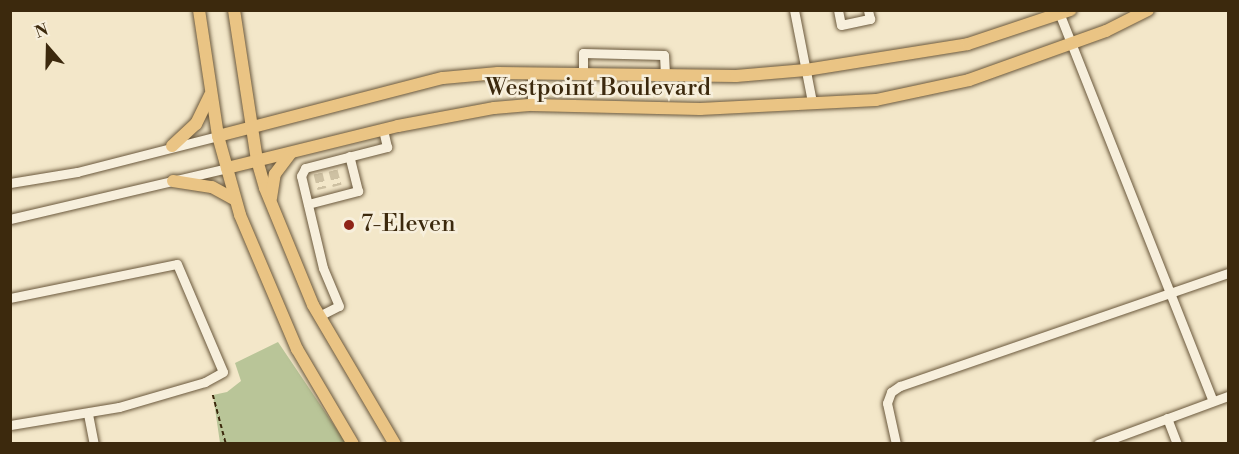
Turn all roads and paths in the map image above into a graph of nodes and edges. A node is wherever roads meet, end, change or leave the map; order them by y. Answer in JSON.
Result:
{"nodes":[{"id":1,"x":200,"y":10,"type":"edge"},
{"id":2,"x":234,"y":10,"type":"edge"},
{"id":3,"x":794,"y":10,"type":"edge"},
{"id":4,"x":838,"y":10,"type":"edge"},
{"id":5,"x":868,"y":10,"type":"edge"},
{"id":6,"x":1148,"y":10,"type":"edge"},
{"id":7,"x":1065,"y":13,"type":"edge"},
{"id":8,"x":1071,"y":44,"type":"junction"},
{"id":9,"x":806,"y":70,"type":"junction"},
{"id":10,"x":532,"y":74,"type":"junction"},
{"id":11,"x":583,"y":74,"type":"junction"},
{"id":12,"x":665,"y":75,"type":"junction"},
{"id":13,"x":210,"y":94,"type":"junction"},
{"id":14,"x":812,"y":102,"type":"junction"},
{"id":15,"x":532,"y":105,"type":"junction"},
{"id":16,"x":252,"y":128,"type":"junction"},
{"id":17,"x":383,"y":129,"type":"junction"},
{"id":18,"x":218,"y":136,"type":"junction"},
{"id":19,"x":172,"y":146,"type":"junction"},
{"id":20,"x":292,"y":152,"type":"junction"},
{"id":21,"x":349,"y":156,"type":"junction"},
{"id":22,"x":257,"y":160,"type":"junction"},
{"id":23,"x":227,"y":168,"type":"junction"},
{"id":24,"x":173,"y":181,"type":"junction"},
{"id":25,"x":10,"y":183,"type":"edge"},
{"id":26,"x":337,"y":185,"type":"tunnel mouth"},
{"id":27,"x":322,"y":189,"type":"tunnel mouth"},
{"id":28,"x":340,"y":196,"type":"junction"},
{"id":29,"x":235,"y":200,"type":"junction"},
{"id":30,"x":325,"y":200,"type":"junction"},
{"id":31,"x":271,"y":202,"type":"junction"},
{"id":32,"x":308,"y":204,"type":"junction"},
{"id":33,"x":10,"y":219,"type":"edge"},
{"id":34,"x":1228,"y":273,"type":"edge"},
{"id":35,"x":1170,"y":294,"type":"junction"},
{"id":36,"x":10,"y":298,"type":"edge"},
{"id":37,"x":319,"y":316,"type":"junction"},
{"id":38,"x":213,"y":394,"type":"dead end"},
{"id":39,"x":1228,"y":396,"type":"edge"},
{"id":40,"x":1213,"y":401,"type":"junction"},
{"id":41,"x":88,"y":414,"type":"junction"},
{"id":42,"x":1167,"y":418,"type":"junction"},
{"id":43,"x":10,"y":425,"type":"edge"},
{"id":44,"x":94,"y":444,"type":"edge"},
{"id":45,"x":226,"y":444,"type":"edge"},
{"id":46,"x":353,"y":444,"type":"edge"},
{"id":47,"x":395,"y":444,"type":"edge"},
{"id":48,"x":896,"y":444,"type":"edge"},
{"id":49,"x":1098,"y":444,"type":"edge"},
{"id":50,"x":1177,"y":444,"type":"edge"}],
"edges":[{"from":1,"to":13,"type":"main road"},
{"from":2,"to":16,"type":"main road"},
{"from":3,"to":9,"type":"street"},
{"from":4,"to":5,"type":"street"},
{"from":6,"to":8,"type":"main road","name":"Westpoint Boulevard"},
{"from":7,"to":8,"type":"street"},
{"from":7,"to":9,"type":"main road","name":"Westpoint Boulevard"},
{"from":8,"to":14,"type":"main road","name":"Westpoint Boulevard"},
{"from":8,"to":35,"type":"street"},
{"from":9,"to":12,"type":"main road","name":"Westpoint Boulevard"},
{"from":9,"to":14,"type":"street"},
{"from":10,"to":11,"type":"main road","name":"Westpoint Boulevard"},
{"from":10,"to":15,"type":"street"},
{"from":10,"to":16,"type":"main road","name":"Westpoint Boulevard"},
{"from":11,"to":12,"type":"main road","name":"Westpoint Boulevard"},
{"from":11,"to":12,"type":"street"},
{"from":13,"to":18,"type":"main road"},
{"from":13,"to":19,"type":"main road"},
{"from":14,"to":15,"type":"main road","name":"Westpoint Boulevard"},
{"from":15,"to":17,"type":"main road","name":"Westpoint Boulevard"},
{"from":16,"to":18,"type":"main road","name":"Westpoint Boulevard"},
{"from":16,"to":22,"type":"main road"},
{"from":17,"to":20,"type":"main road","name":"Westpoint Boulevard"},
{"from":17,"to":21,"type":"street"},
{"from":18,"to":19,"type":"street","name":"Westpoint Boulevard"},
{"from":18,"to":23,"type":"main road"},
{"from":19,"to":25,"type":"street","name":"Westpoint Boulevard"},
{"from":20,"to":22,"type":"main road","name":"Westpoint Boulevard"},
{"from":20,"to":31,"type":"main road"},
{"from":21,"to":28,"type":"street"},
{"from":21,"to":32,"type":"street"},
{"from":22,"to":23,"type":"main road","name":"Westpoint Boulevard"},
{"from":22,"to":31,"type":"main road"},
{"from":23,"to":24,"type":"street","name":"Westpoint Boulevard"},
{"from":23,"to":29,"type":"main road"},
{"from":24,"to":29,"type":"main road"},
{"from":24,"to":33,"type":"street","name":"Westpoint Boulevard"},
{"from":26,"to":28,"type":"street"},
{"from":27,"to":30,"type":"street"},
{"from":28,"to":30,"type":"street"},
{"from":29,"to":46,"type":"main road"},
{"from":30,"to":32,"type":"street"},
{"from":31,"to":37,"type":"main road"},
{"from":32,"to":37,"type":"street"},
{"from":34,"to":35,"type":"street"},
{"from":35,"to":40,"type":"street"},
{"from":35,"to":48,"type":"street"},
{"from":36,"to":41,"type":"street"},
{"from":37,"to":47,"type":"main road"},
{"from":38,"to":45,"type":"path"},
{"from":39,"to":40,"type":"street"},
{"from":40,"to":42,"type":"street"},
{"from":41,"to":43,"type":"street"},
{"from":41,"to":44,"type":"street"},
{"from":42,"to":49,"type":"street"},
{"from":42,"to":50,"type":"street"}]}
